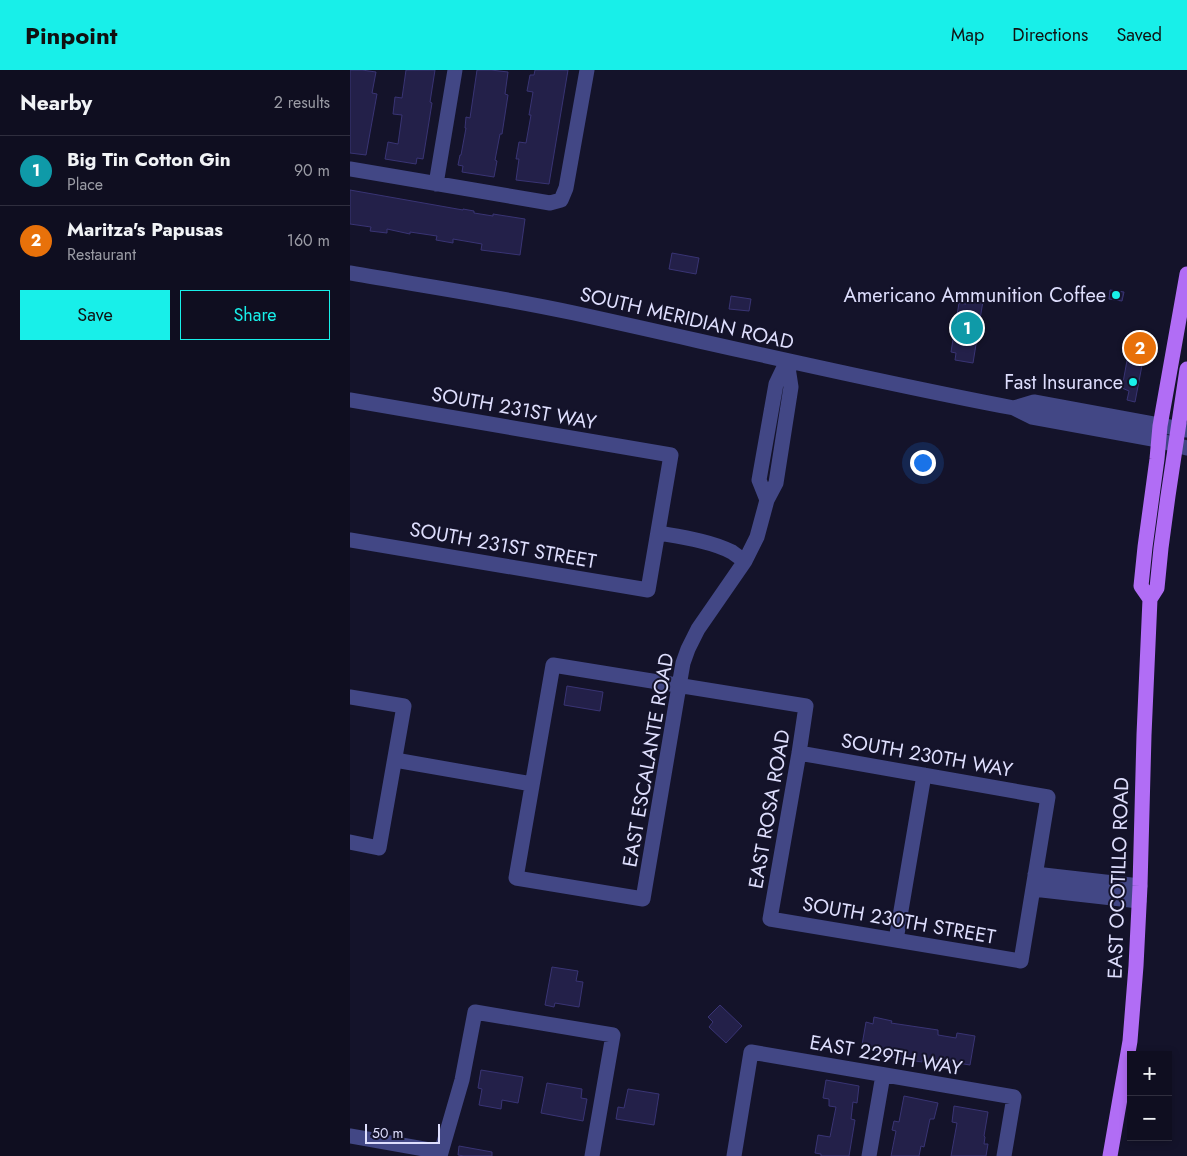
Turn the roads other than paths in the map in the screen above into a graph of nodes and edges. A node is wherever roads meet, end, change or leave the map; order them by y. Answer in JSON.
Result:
{"nodes":[{"id":1,"x":455,"y":70,"type":"edge"},
{"id":2,"x":587,"y":70,"type":"edge"},
{"id":3,"x":350,"y":169,"type":"edge"},
{"id":4,"x":436,"y":184,"type":"junction"},
{"id":5,"x":350,"y":273,"type":"edge"},
{"id":6,"x":1187,"y":274,"type":"edge"},
{"id":7,"x":787,"y":361,"type":"junction"},
{"id":8,"x":1187,"y":370,"type":"edge"},
{"id":9,"x":350,"y":400,"type":"edge"},
{"id":10,"x":1183,"y":430,"type":"edge"},
{"id":11,"x":1159,"y":433,"type":"junction"},
{"id":12,"x":1181,"y":446,"type":"edge"},
{"id":13,"x":658,"y":533,"type":"junction"},
{"id":14,"x":350,"y":540,"type":"edge"},
{"id":15,"x":745,"y":561,"type":"junction"},
{"id":16,"x":1150,"y":599,"type":"junction"},
{"id":17,"x":679,"y":686,"type":"junction"},
{"id":18,"x":350,"y":697,"type":"edge"},
{"id":19,"x":799,"y":753,"type":"junction"},
{"id":20,"x":395,"y":760,"type":"junction"},
{"id":21,"x":924,"y":775,"type":"junction"},
{"id":22,"x":532,"y":784,"type":"junction"},
{"id":23,"x":350,"y":842,"type":"edge"},
{"id":24,"x":1035,"y":874,"type":"junction"},
{"id":25,"x":1033,"y":889,"type":"junction"},
{"id":26,"x":1140,"y":893,"type":"junction"},
{"id":27,"x":770,"y":919,"type":"joint"},
{"id":28,"x":896,"y":940,"type":"junction"},
{"id":29,"x":882,"y":1075,"type":"junction"},
{"id":30,"x":350,"y":1136,"type":"edge"},
{"id":31,"x":441,"y":1154,"type":"edge"},
{"id":32,"x":592,"y":1156,"type":"edge"},
{"id":33,"x":734,"y":1156,"type":"edge"},
{"id":34,"x":868,"y":1156,"type":"edge"},
{"id":35,"x":1004,"y":1156,"type":"edge"},
{"id":36,"x":1110,"y":1156,"type":"edge"}],
"edges":[{"from":1,"to":4,"type":"street"},
{"from":2,"to":4,"type":"street"},
{"from":3,"to":4,"type":"street"},
{"from":5,"to":7,"type":"street","name":"SOUTH MERIDIAN ROAD"},
{"from":6,"to":11,"type":"main road"},
{"from":7,"to":11,"type":"street","name":"SOUTH MERIDIAN ROAD"},
{"from":7,"to":15,"type":"street","name":"EAST ESCALANTE ROAD"},
{"from":8,"to":10,"type":"main road"},
{"from":9,"to":13,"type":"street","name":"SOUTH 231ST WAY"},
{"from":10,"to":11,"type":"street","name":"SOUTH MERIDIAN ROAD"},
{"from":10,"to":12,"type":"main road"},
{"from":11,"to":12,"type":"street","name":"SOUTH MERIDIAN ROAD"},
{"from":11,"to":16,"type":"main road"},
{"from":12,"to":16,"type":"main road"},
{"from":13,"to":14,"type":"street","name":"SOUTH 231ST STREET"},
{"from":13,"to":15,"type":"street"},
{"from":15,"to":17,"type":"street","name":"EAST ESCALANTE ROAD"},
{"from":16,"to":26,"type":"main road","name":"EAST OCOTILLO ROAD"},
{"from":17,"to":19,"type":"street","name":"EAST ROSA ROAD"},
{"from":17,"to":22,"type":"street"},
{"from":17,"to":22,"type":"street","name":"EAST ESCALANTE ROAD"},
{"from":18,"to":20,"type":"street"},
{"from":19,"to":21,"type":"street","name":"SOUTH 230TH WAY"},
{"from":19,"to":27,"type":"street","name":"EAST ROSA ROAD"},
{"from":20,"to":22,"type":"street"},
{"from":20,"to":23,"type":"street"},
{"from":21,"to":24,"type":"street","name":"SOUTH 230TH WAY"},
{"from":21,"to":28,"type":"street"},
{"from":24,"to":25,"type":"street"},
{"from":24,"to":26,"type":"street"},
{"from":25,"to":26,"type":"street"},
{"from":25,"to":28,"type":"street","name":"SOUTH 230TH STREET"},
{"from":26,"to":36,"type":"main road","name":"EAST OCOTILLO ROAD"},
{"from":27,"to":28,"type":"street","name":"SOUTH 230TH STREET"},
{"from":29,"to":33,"type":"street","name":"EAST 229TH WAY"},
{"from":29,"to":34,"type":"street"},
{"from":29,"to":35,"type":"street","name":"EAST 229TH WAY"},
{"from":30,"to":31,"type":"street"},
{"from":31,"to":32,"type":"street"}]}
